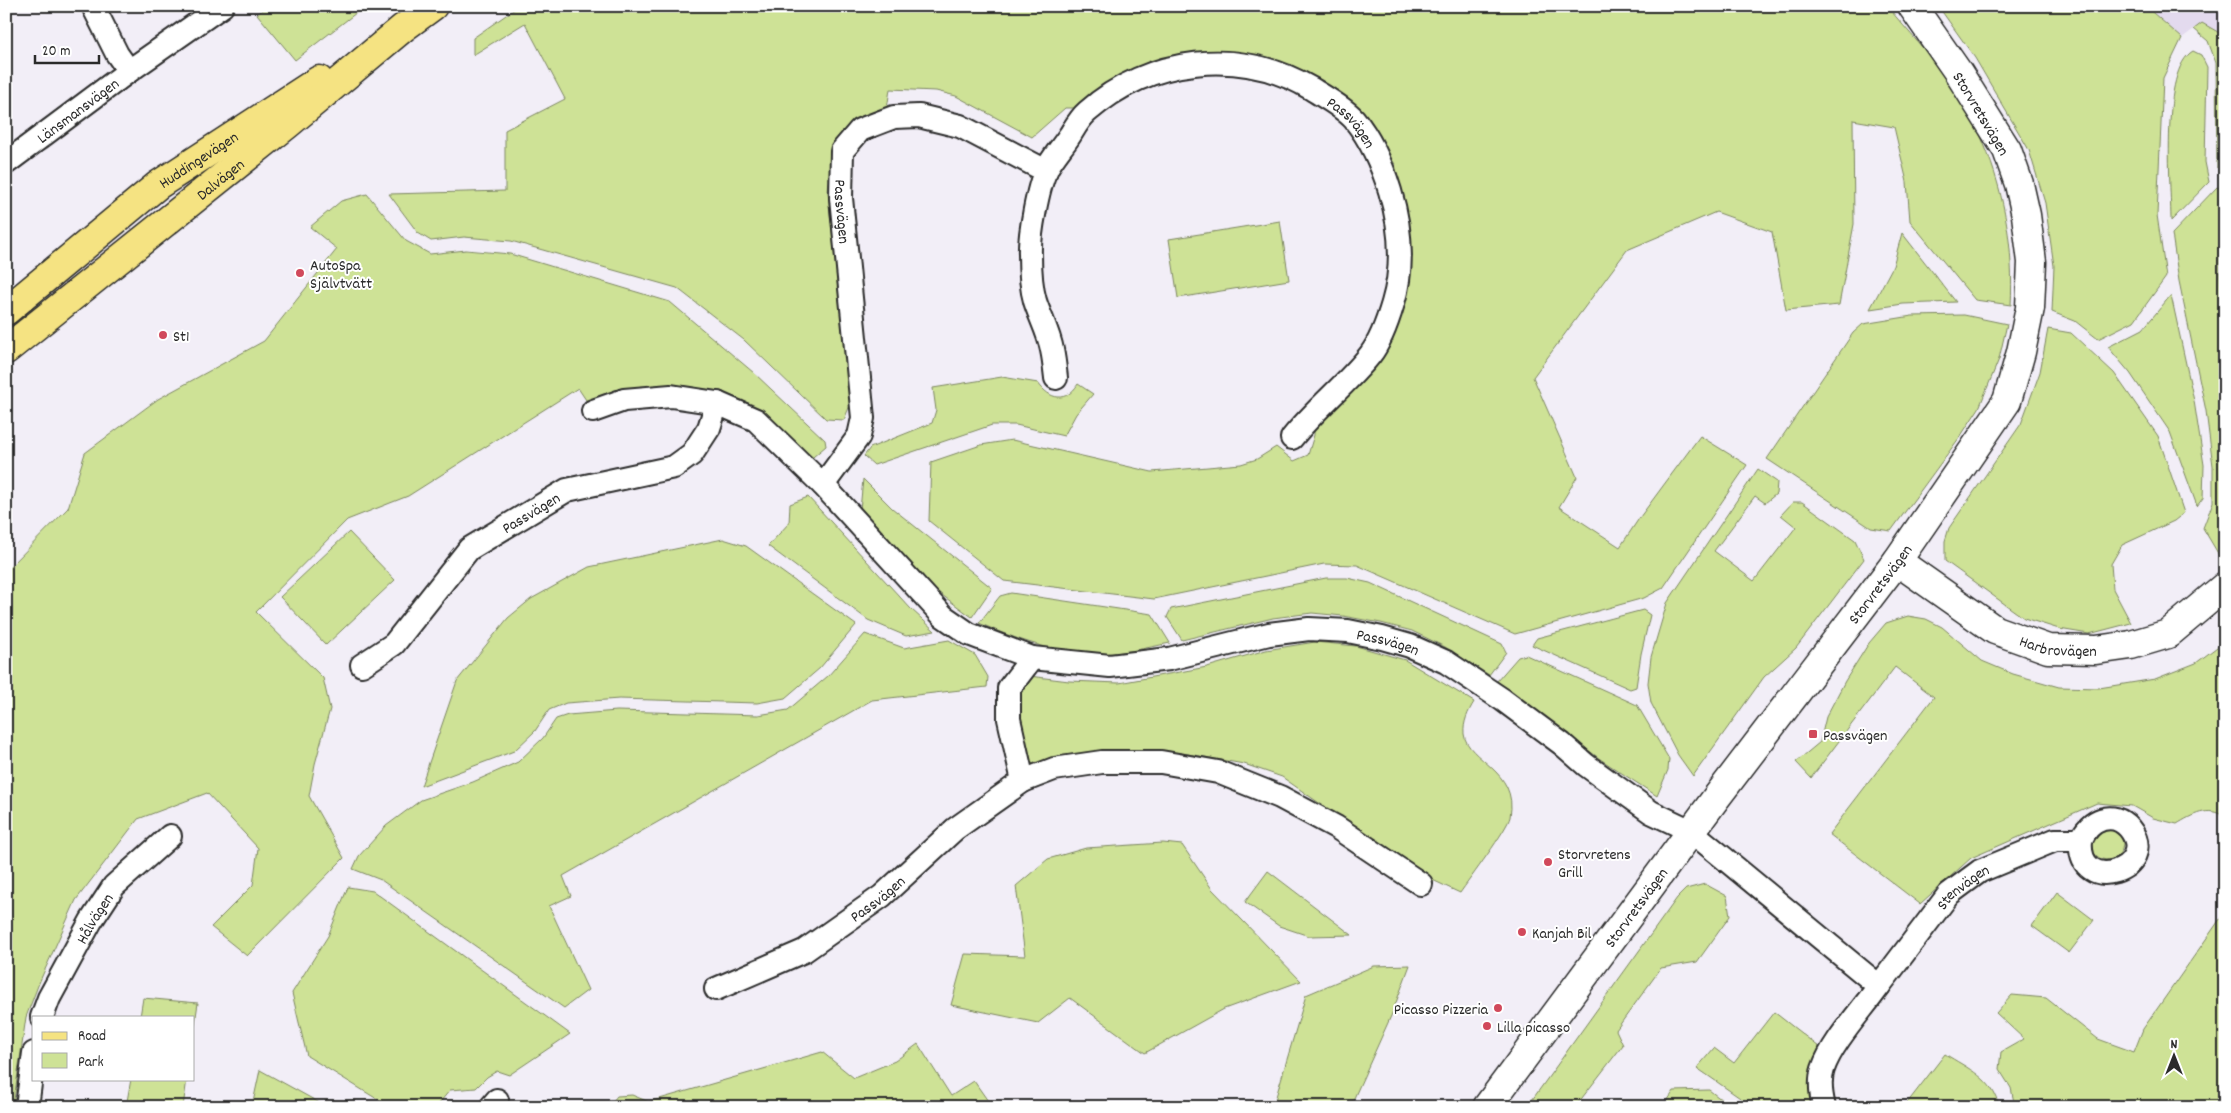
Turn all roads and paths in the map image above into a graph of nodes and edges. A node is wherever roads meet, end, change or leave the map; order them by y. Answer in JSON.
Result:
{"nodes":[{"id":1,"x":93,"y":6,"type":"edge"},
{"id":2,"x":222,"y":6,"type":"edge"},
{"id":3,"x":433,"y":6,"type":"edge"},
{"id":4,"x":1912,"y":6,"type":"edge"},
{"id":5,"x":403,"y":28,"type":"junction"},
{"id":6,"x":129,"y":71,"type":"junction"},
{"id":7,"x":6,"y":164,"type":"edge"},
{"id":8,"x":1046,"y":171,"type":"junction"},
{"id":9,"x":6,"y":311,"type":"edge"},
{"id":10,"x":6,"y":350,"type":"edge"},
{"id":11,"x":1056,"y":378,"type":"dead end"},
{"id":12,"x":717,"y":403,"type":"junction"},
{"id":13,"x":593,"y":411,"type":"dead end"},
{"id":14,"x":1292,"y":438,"type":"dead end"},
{"id":15,"x":823,"y":486,"type":"junction"},
{"id":16,"x":1897,"y":561,"type":"junction"},
{"id":17,"x":2224,"y":587,"type":"edge"},
{"id":18,"x":1032,"y":658,"type":"junction"},
{"id":19,"x":362,"y":665,"type":"dead end"},
{"id":20,"x":1023,"y":781,"type":"junction"},
{"id":21,"x":1691,"y":832,"type":"junction"},
{"id":22,"x":170,"y":836,"type":"dead end"},
{"id":23,"x":2081,"y":840,"type":"dead end"},
{"id":24,"x":1421,"y":884,"type":"dead end"},
{"id":25,"x":1879,"y":986,"type":"junction"},
{"id":26,"x":716,"y":989,"type":"dead end"},
{"id":27,"x":42,"y":1016,"type":"edge"},
{"id":28,"x":32,"y":1068,"type":"edge"},
{"id":29,"x":27,"y":1107,"type":"edge"},
{"id":30,"x":1487,"y":1107,"type":"edge"},
{"id":31,"x":1824,"y":1107,"type":"edge"}],
"edges":[{"from":1,"to":6,"type":"street"},
{"from":2,"to":6,"type":"street","name":"Länsmansvägen"},
{"from":3,"to":5,"type":"main road","name":"Dalvägen"},
{"from":4,"to":16,"type":"street","name":"Storvretsvägen"},
{"from":5,"to":9,"type":"main road","name":"Huddingevägen"},
{"from":5,"to":10,"type":"main road","name":"Dalvägen"},
{"from":6,"to":7,"type":"street","name":"Länsmansvägen"},
{"from":8,"to":11,"type":"street","name":"Passvägen"},
{"from":8,"to":14,"type":"street","name":"Passvägen"},
{"from":8,"to":15,"type":"street","name":"Passvägen"},
{"from":12,"to":13,"type":"street","name":"Passvägen"},
{"from":12,"to":15,"type":"street","name":"Passvägen"},
{"from":12,"to":19,"type":"street","name":"Passvägen"},
{"from":15,"to":18,"type":"street","name":"Passvägen"},
{"from":16,"to":17,"type":"street","name":"Harbrovägen"},
{"from":16,"to":21,"type":"street","name":"Storvretsvägen"},
{"from":18,"to":20,"type":"street"},
{"from":18,"to":21,"type":"street","name":"Passvägen"},
{"from":20,"to":24,"type":"street","name":"Passvägen"},
{"from":20,"to":26,"type":"street","name":"Passvägen"},
{"from":21,"to":25,"type":"street"},
{"from":21,"to":30,"type":"street","name":"Storvretsvägen"},
{"from":22,"to":27,"type":"street","name":"Hålvägen"},
{"from":23,"to":25,"type":"street","name":"Stenvägen"},
{"from":25,"to":31,"type":"street","name":"Stenvägen"},
{"from":28,"to":29,"type":"street"}]}
